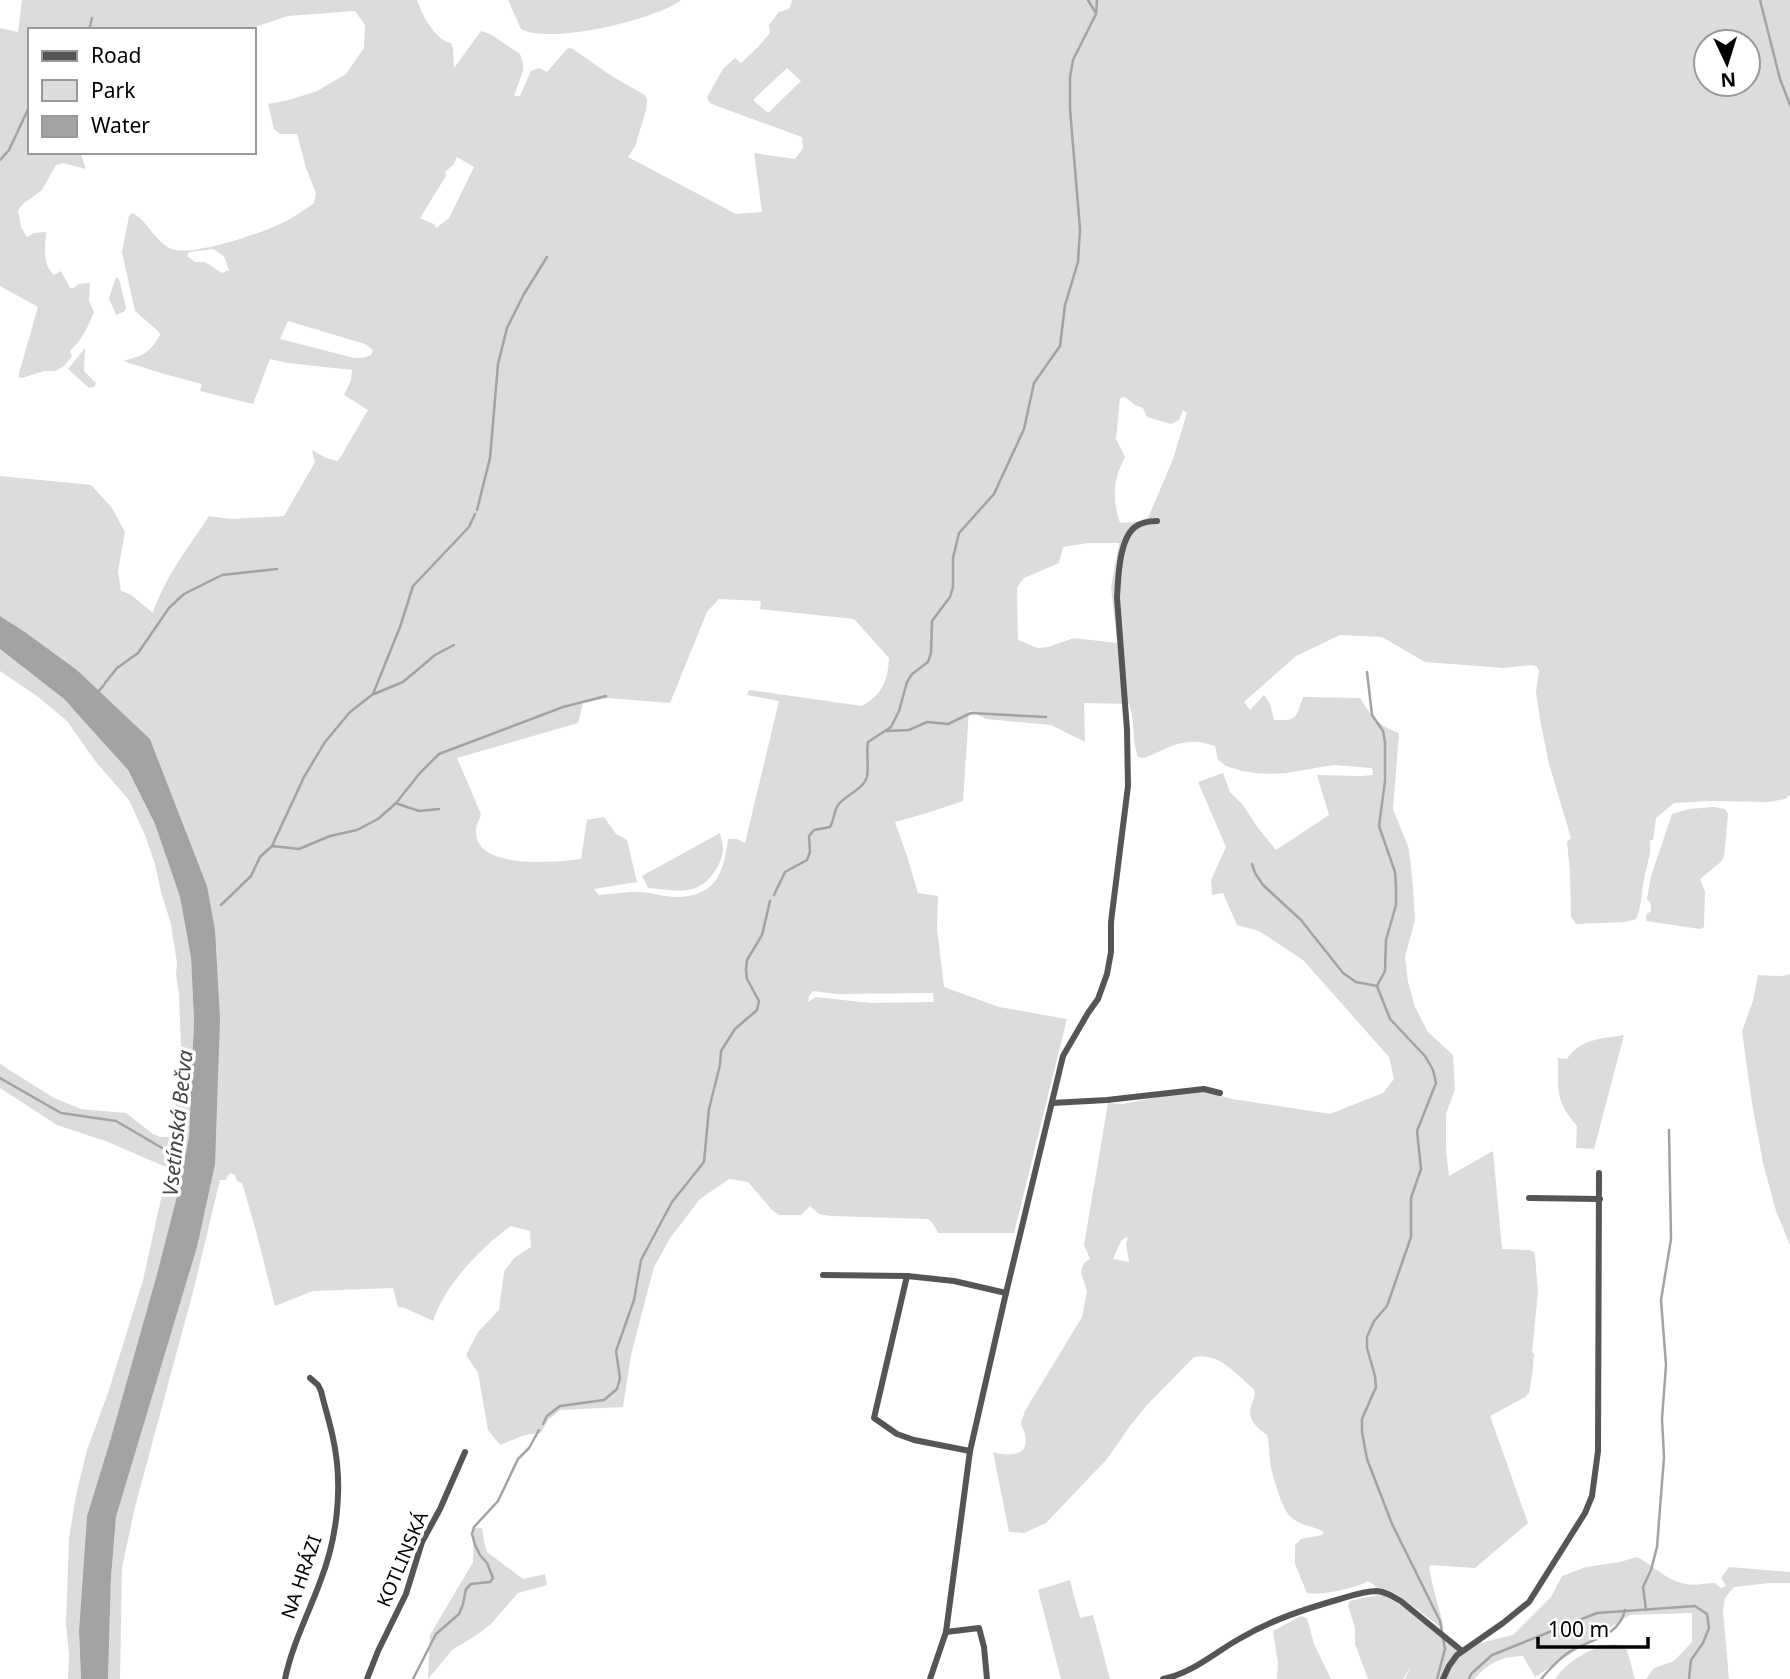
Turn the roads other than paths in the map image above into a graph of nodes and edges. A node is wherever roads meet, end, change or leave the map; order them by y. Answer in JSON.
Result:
{"nodes":[{"id":1,"x":1157,"y":522,"type":"dead end"},
{"id":2,"x":1220,"y":1093,"type":"dead end"},
{"id":3,"x":1052,"y":1103,"type":"junction"},
{"id":4,"x":1599,"y":1173,"type":"dead end"},
{"id":5,"x":1529,"y":1198,"type":"dead end"},
{"id":6,"x":1600,"y":1199,"type":"junction"},
{"id":7,"x":823,"y":1275,"type":"dead end"},
{"id":8,"x":907,"y":1276,"type":"junction"},
{"id":9,"x":1006,"y":1293,"type":"junction"},
{"id":10,"x":310,"y":1378,"type":"dead end"},
{"id":11,"x":970,"y":1451,"type":"junction"},
{"id":12,"x":465,"y":1452,"type":"dead end"},
{"id":13,"x":946,"y":1632,"type":"junction"},
{"id":14,"x":1462,"y":1651,"type":"junction"},
{"id":15,"x":285,"y":1679,"type":"edge"},
{"id":16,"x":367,"y":1679,"type":"edge"},
{"id":17,"x":930,"y":1679,"type":"edge"},
{"id":18,"x":987,"y":1679,"type":"edge"},
{"id":19,"x":1163,"y":1679,"type":"edge"},
{"id":20,"x":1443,"y":1679,"type":"edge"}],
"edges":[{"from":1,"to":3,"type":"street"},
{"from":2,"to":3,"type":"street"},
{"from":3,"to":9,"type":"street"},
{"from":4,"to":6,"type":"street"},
{"from":5,"to":6,"type":"street"},
{"from":6,"to":14,"type":"street"},
{"from":7,"to":8,"type":"street"},
{"from":8,"to":9,"type":"street"},
{"from":8,"to":11,"type":"street"},
{"from":9,"to":11,"type":"street"},
{"from":10,"to":15,"type":"street","name":"NA HRÁZI"},
{"from":11,"to":13,"type":"street"},
{"from":12,"to":16,"type":"street","name":"KOTLINSKÁ"},
{"from":13,"to":17,"type":"street"},
{"from":13,"to":18,"type":"street"},
{"from":14,"to":19,"type":"street"},
{"from":14,"to":20,"type":"street"}]}
